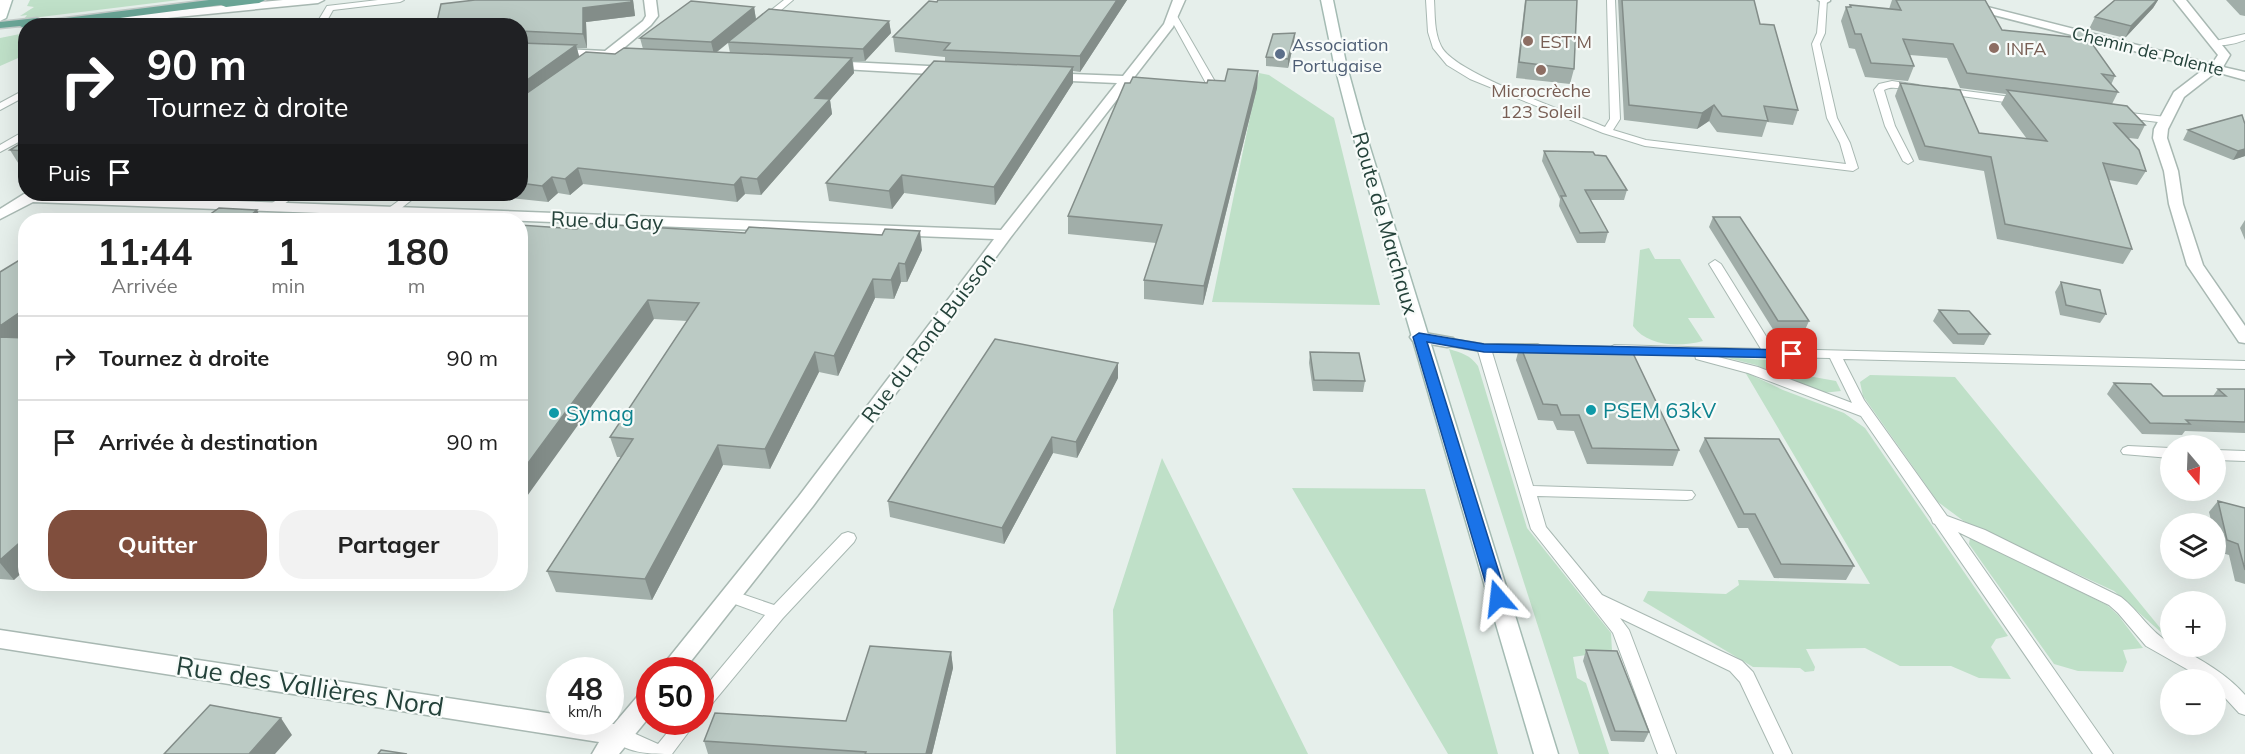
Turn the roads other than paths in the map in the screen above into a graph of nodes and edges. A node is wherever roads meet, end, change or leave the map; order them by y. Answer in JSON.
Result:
{"nodes":[{"id":1,"x":6,"y":0,"type":"edge"},
{"id":2,"x":206,"y":0,"type":"edge"},
{"id":3,"x":236,"y":0,"type":"edge"},
{"id":4,"x":259,"y":0,"type":"edge"},
{"id":5,"x":318,"y":0,"type":"edge"},
{"id":6,"x":323,"y":0,"type":"edge"},
{"id":7,"x":339,"y":0,"type":"edge"},
{"id":8,"x":354,"y":0,"type":"edge"},
{"id":9,"x":400,"y":0,"type":"edge"},
{"id":10,"x":650,"y":0,"type":"edge"},
{"id":11,"x":789,"y":0,"type":"edge"},
{"id":12,"x":1327,"y":0,"type":"edge"},
{"id":13,"x":1430,"y":0,"type":"edge"},
{"id":14,"x":1611,"y":0,"type":"edge"},
{"id":15,"x":1824,"y":0,"type":"edge"},
{"id":16,"x":1947,"y":0,"type":"edge"},
{"id":17,"x":2180,"y":0,"type":"edge"},
{"id":18,"x":330,"y":8,"type":"junction"},
{"id":19,"x":1176,"y":8,"type":"edge"},
{"id":20,"x":0,"y":18,"type":"edge"},
{"id":21,"x":83,"y":18,"type":"edge"},
{"id":22,"x":93,"y":18,"type":"edge"},
{"id":23,"x":116,"y":18,"type":"edge"},
{"id":24,"x":132,"y":18,"type":"edge"},
{"id":25,"x":324,"y":18,"type":"edge"},
{"id":26,"x":759,"y":24,"type":"edge"},
{"id":27,"x":18,"y":27,"type":"edge"},
{"id":28,"x":0,"y":29,"type":"edge"},
{"id":29,"x":2245,"y":37,"type":"edge"},
{"id":30,"x":2215,"y":42,"type":"junction"},
{"id":31,"x":528,"y":51,"type":"edge"},
{"id":32,"x":603,"y":54,"type":"junction"},
{"id":33,"x":658,"y":57,"type":"edge"},
{"id":34,"x":814,"y":64,"type":"edge"},
{"id":35,"x":582,"y":66,"type":"edge"},
{"id":36,"x":2214,"y":69,"type":"junction"},
{"id":37,"x":956,"y":71,"type":"edge"},
{"id":38,"x":1039,"y":76,"type":"edge"},
{"id":39,"x":2245,"y":76,"type":"edge"},
{"id":40,"x":1127,"y":80,"type":"junction"},
{"id":41,"x":1212,"y":85,"type":"edge"},
{"id":42,"x":18,"y":97,"type":"edge"},
{"id":43,"x":2028,"y":102,"type":"edge"},
{"id":44,"x":0,"y":107,"type":"edge"},
{"id":45,"x":2111,"y":113,"type":"edge"},
{"id":46,"x":2166,"y":120,"type":"junction"},
{"id":47,"x":1607,"y":131,"type":"junction"},
{"id":48,"x":18,"y":138,"type":"edge"},
{"id":49,"x":0,"y":149,"type":"edge"},
{"id":50,"x":1908,"y":161,"type":"dead end"},
{"id":51,"x":21,"y":201,"type":"edge"},
{"id":52,"x":123,"y":201,"type":"edge"},
{"id":53,"x":156,"y":201,"type":"edge"},
{"id":54,"x":282,"y":201,"type":"edge"},
{"id":55,"x":405,"y":201,"type":"edge"},
{"id":56,"x":153,"y":203,"type":"junction"},
{"id":57,"x":273,"y":207,"type":"junction"},
{"id":58,"x":4,"y":210,"type":"edge"},
{"id":59,"x":390,"y":212,"type":"junction"},
{"id":60,"x":417,"y":213,"type":"edge"},
{"id":61,"x":528,"y":217,"type":"edge"},
{"id":62,"x":1005,"y":235,"type":"junction"},
{"id":63,"x":1715,"y":264,"type":"dead end"},
{"id":64,"x":1419,"y":337,"type":"junction"},
{"id":65,"x":2245,"y":338,"type":"edge"},
{"id":66,"x":1447,"y":342,"type":"joint"},
{"id":67,"x":1484,"y":348,"type":"junction"},
{"id":68,"x":1555,"y":348,"type":"edge"},
{"id":69,"x":1601,"y":348,"type":"edge"},
{"id":70,"x":1684,"y":351,"type":"junction"},
{"id":71,"x":1770,"y":353,"type":"junction"},
{"id":72,"x":1834,"y":354,"type":"junction"},
{"id":73,"x":2245,"y":365,"type":"edge"},
{"id":74,"x":1866,"y":413,"type":"junction"},
{"id":75,"x":2128,"y":452,"type":"dead end"},
{"id":76,"x":2160,"y":453,"type":"edge"},
{"id":77,"x":2226,"y":455,"type":"edge"},
{"id":78,"x":2245,"y":456,"type":"edge"},
{"id":79,"x":1528,"y":491,"type":"junction"},
{"id":80,"x":1687,"y":495,"type":"dead end"},
{"id":81,"x":1938,"y":519,"type":"junction"},
{"id":82,"x":848,"y":538,"type":"dead end"},
{"id":83,"x":730,"y":596,"type":"junction"},
{"id":84,"x":1598,"y":600,"type":"junction"},
{"id":85,"x":777,"y":613,"type":"junction"},
{"id":86,"x":0,"y":639,"type":"edge"},
{"id":87,"x":681,"y":657,"type":"edge"},
{"id":88,"x":714,"y":689,"type":"edge"},
{"id":89,"x":2245,"y":708,"type":"edge"},
{"id":90,"x":636,"y":715,"type":"edge"},
{"id":91,"x":546,"y":723,"type":"edge"},
{"id":92,"x":624,"y":730,"type":"edge"},
{"id":93,"x":620,"y":735,"type":"joint"},
{"id":94,"x":676,"y":735,"type":"edge"},
{"id":95,"x":604,"y":754,"type":"edge"},
{"id":96,"x":661,"y":754,"type":"edge"},
{"id":97,"x":1546,"y":754,"type":"edge"},
{"id":98,"x":1667,"y":754,"type":"edge"},
{"id":99,"x":1783,"y":754,"type":"edge"},
{"id":100,"x":2103,"y":754,"type":"edge"}],
"edges":[{"from":1,"to":20,"type":"street"},
{"from":2,"to":21,"type":"main road"},
{"from":3,"to":22,"type":"main road"},
{"from":4,"to":23,"type":"main road"},
{"from":5,"to":24,"type":"street"},
{"from":6,"to":18,"type":"lane"},
{"from":7,"to":8,"type":"lane"},
{"from":9,"to":18,"type":"lane"},
{"from":10,"to":32,"type":"street"},
{"from":11,"to":26,"type":"lane"},
{"from":12,"to":64,"type":"street","name":"Route de Marchaux"},
{"from":13,"to":47,"type":"lane"},
{"from":14,"to":47,"type":"lane"},
{"from":15,"to":47,"type":"lane"},
{"from":16,"to":36,"type":"street","name":"Chemin de Palente"},
{"from":17,"to":30,"type":"street"},
{"from":18,"to":25,"type":"lane"},
{"from":19,"to":40,"type":"street","name":"Rue du Rond Buisson"},
{"from":19,"to":41,"type":"lane"},
{"from":27,"to":28,"type":"main road"},
{"from":29,"to":30,"type":"lane"},
{"from":30,"to":36,"type":"street"},
{"from":31,"to":32,"type":"street"},
{"from":32,"to":33,"type":"street"},
{"from":32,"to":35,"type":"lane"},
{"from":34,"to":37,"type":"street"},
{"from":36,"to":39,"type":"street","name":"Chemin de Palente"},
{"from":36,"to":46,"type":"street"},
{"from":38,"to":40,"type":"street"},
{"from":40,"to":62,"type":"street","name":"Rue du Rond Buisson"},
{"from":42,"to":44,"type":"lane"},
{"from":43,"to":50,"type":"lane"},
{"from":45,"to":46,"type":"lane"},
{"from":46,"to":65,"type":"street"},
{"from":48,"to":49,"type":"lane"},
{"from":51,"to":58,"type":"street"},
{"from":52,"to":56,"type":"street","name":"Rue du Gay"},
{"from":53,"to":56,"type":"lane"},
{"from":54,"to":57,"type":"lane"},
{"from":55,"to":59,"type":"lane"},
{"from":56,"to":57,"type":"street","name":"Rue du Gay"},
{"from":57,"to":59,"type":"street","name":"Rue du Gay"},
{"from":59,"to":60,"type":"street","name":"Rue du Gay"},
{"from":61,"to":62,"type":"street","name":"Rue du Gay"},
{"from":62,"to":83,"type":"street","name":"Rue du Rond Buisson"},
{"from":63,"to":71,"type":"lane"},
{"from":64,"to":66,"type":"street"},
{"from":64,"to":97,"type":"street","name":"Route de Marchaux"},
{"from":66,"to":67,"type":"lane"},
{"from":67,"to":68,"type":"lane"},
{"from":67,"to":79,"type":"lane"},
{"from":69,"to":70,"type":"lane"},
{"from":70,"to":71,"type":"lane"},
{"from":70,"to":74,"type":"lane"},
{"from":71,"to":72,"type":"lane"},
{"from":72,"to":73,"type":"lane"},
{"from":72,"to":74,"type":"lane"},
{"from":74,"to":81,"type":"lane"},
{"from":75,"to":76,"type":"lane"},
{"from":77,"to":78,"type":"lane"},
{"from":79,"to":80,"type":"lane"},
{"from":79,"to":84,"type":"lane"},
{"from":81,"to":89,"type":"lane"},
{"from":81,"to":100,"type":"lane"},
{"from":82,"to":85,"type":"lane"},
{"from":83,"to":85,"type":"lane"},
{"from":83,"to":87,"type":"street","name":"Rue du Rond Buisson"},
{"from":84,"to":98,"type":"lane"},
{"from":84,"to":99,"type":"lane"},
{"from":85,"to":88,"type":"lane"},
{"from":86,"to":91,"type":"street","name":"Rue des Vallières Nord"},
{"from":90,"to":92,"type":"street"},
{"from":93,"to":95,"type":"street"},
{"from":93,"to":96,"type":"lane"},
{"from":94,"to":96,"type":"lane"}]}
